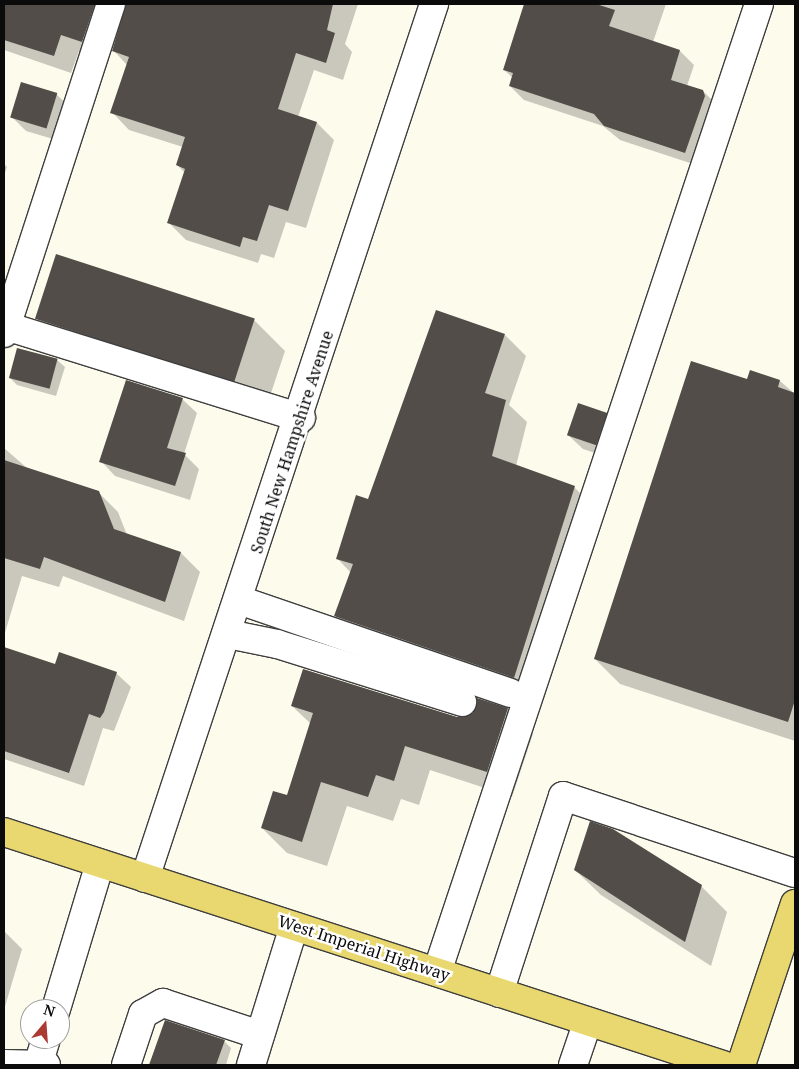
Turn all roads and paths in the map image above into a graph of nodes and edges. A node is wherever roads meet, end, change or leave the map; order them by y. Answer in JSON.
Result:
{"nodes":[{"id":1,"x":111,"y":4,"type":"edge"},
{"id":2,"x":434,"y":4,"type":"edge"},
{"id":3,"x":759,"y":4,"type":"edge"},
{"id":4,"x":5,"y":329,"type":"edge"},
{"id":5,"x":301,"y":418,"type":"junction"},
{"id":6,"x":239,"y":600,"type":"junction"},
{"id":7,"x":228,"y":634,"type":"junction"},
{"id":8,"x":510,"y":693,"type":"dead end"},
{"id":9,"x":462,"y":702,"type":"dead end"},
{"id":10,"x":4,"y":832,"type":"edge"},
{"id":11,"x":100,"y":863,"type":"junction"},
{"id":12,"x":795,"y":873,"type":"edge"},
{"id":13,"x":145,"y":878,"type":"junction"},
{"id":14,"x":795,"y":904,"type":"edge"},
{"id":15,"x":294,"y":926,"type":"junction"},
{"id":16,"x":438,"y":972,"type":"junction"},
{"id":17,"x":499,"y":993,"type":"junction"},
{"id":18,"x":59,"y":999,"type":"edge"},
{"id":19,"x":588,"y":1022,"type":"junction"},
{"id":20,"x":260,"y":1035,"type":"junction"},
{"id":21,"x":42,"y":1058,"type":"edge"},
{"id":22,"x":4,"y":1064,"type":"edge"},
{"id":23,"x":126,"y":1065,"type":"edge"},
{"id":24,"x":250,"y":1065,"type":"edge"},
{"id":25,"x":573,"y":1065,"type":"edge"},
{"id":26,"x":723,"y":1065,"type":"edge"},
{"id":27,"x":742,"y":1065,"type":"edge"}],
"edges":[{"from":1,"to":4,"type":"street"},
{"from":2,"to":5,"type":"street","name":"South New Hampshire Avenue"},
{"from":3,"to":16,"type":"street"},
{"from":4,"to":5,"type":"street"},
{"from":5,"to":6,"type":"street","name":"South New Hampshire Avenue"},
{"from":6,"to":7,"type":"street","name":"South New Hampshire Avenue"},
{"from":6,"to":8,"type":"street"},
{"from":7,"to":9,"type":"street"},
{"from":7,"to":13,"type":"street","name":"South New Hampshire Avenue"},
{"from":10,"to":11,"type":"main road","name":"West Imperial Highway"},
{"from":11,"to":13,"type":"main road","name":"West Imperial Highway"},
{"from":11,"to":18,"type":"street"},
{"from":12,"to":17,"type":"street"},
{"from":13,"to":15,"type":"main road","name":"West Imperial Highway"},
{"from":14,"to":27,"type":"main road"},
{"from":15,"to":16,"type":"main road","name":"West Imperial Highway"},
{"from":15,"to":20,"type":"street"},
{"from":16,"to":17,"type":"main road","name":"West Imperial Highway"},
{"from":17,"to":19,"type":"main road","name":"West Imperial Highway"},
{"from":19,"to":25,"type":"street"},
{"from":19,"to":26,"type":"main road","name":"West Imperial Highway"},
{"from":20,"to":23,"type":"street"},
{"from":20,"to":24,"type":"street"},
{"from":21,"to":22,"type":"street"}]}
